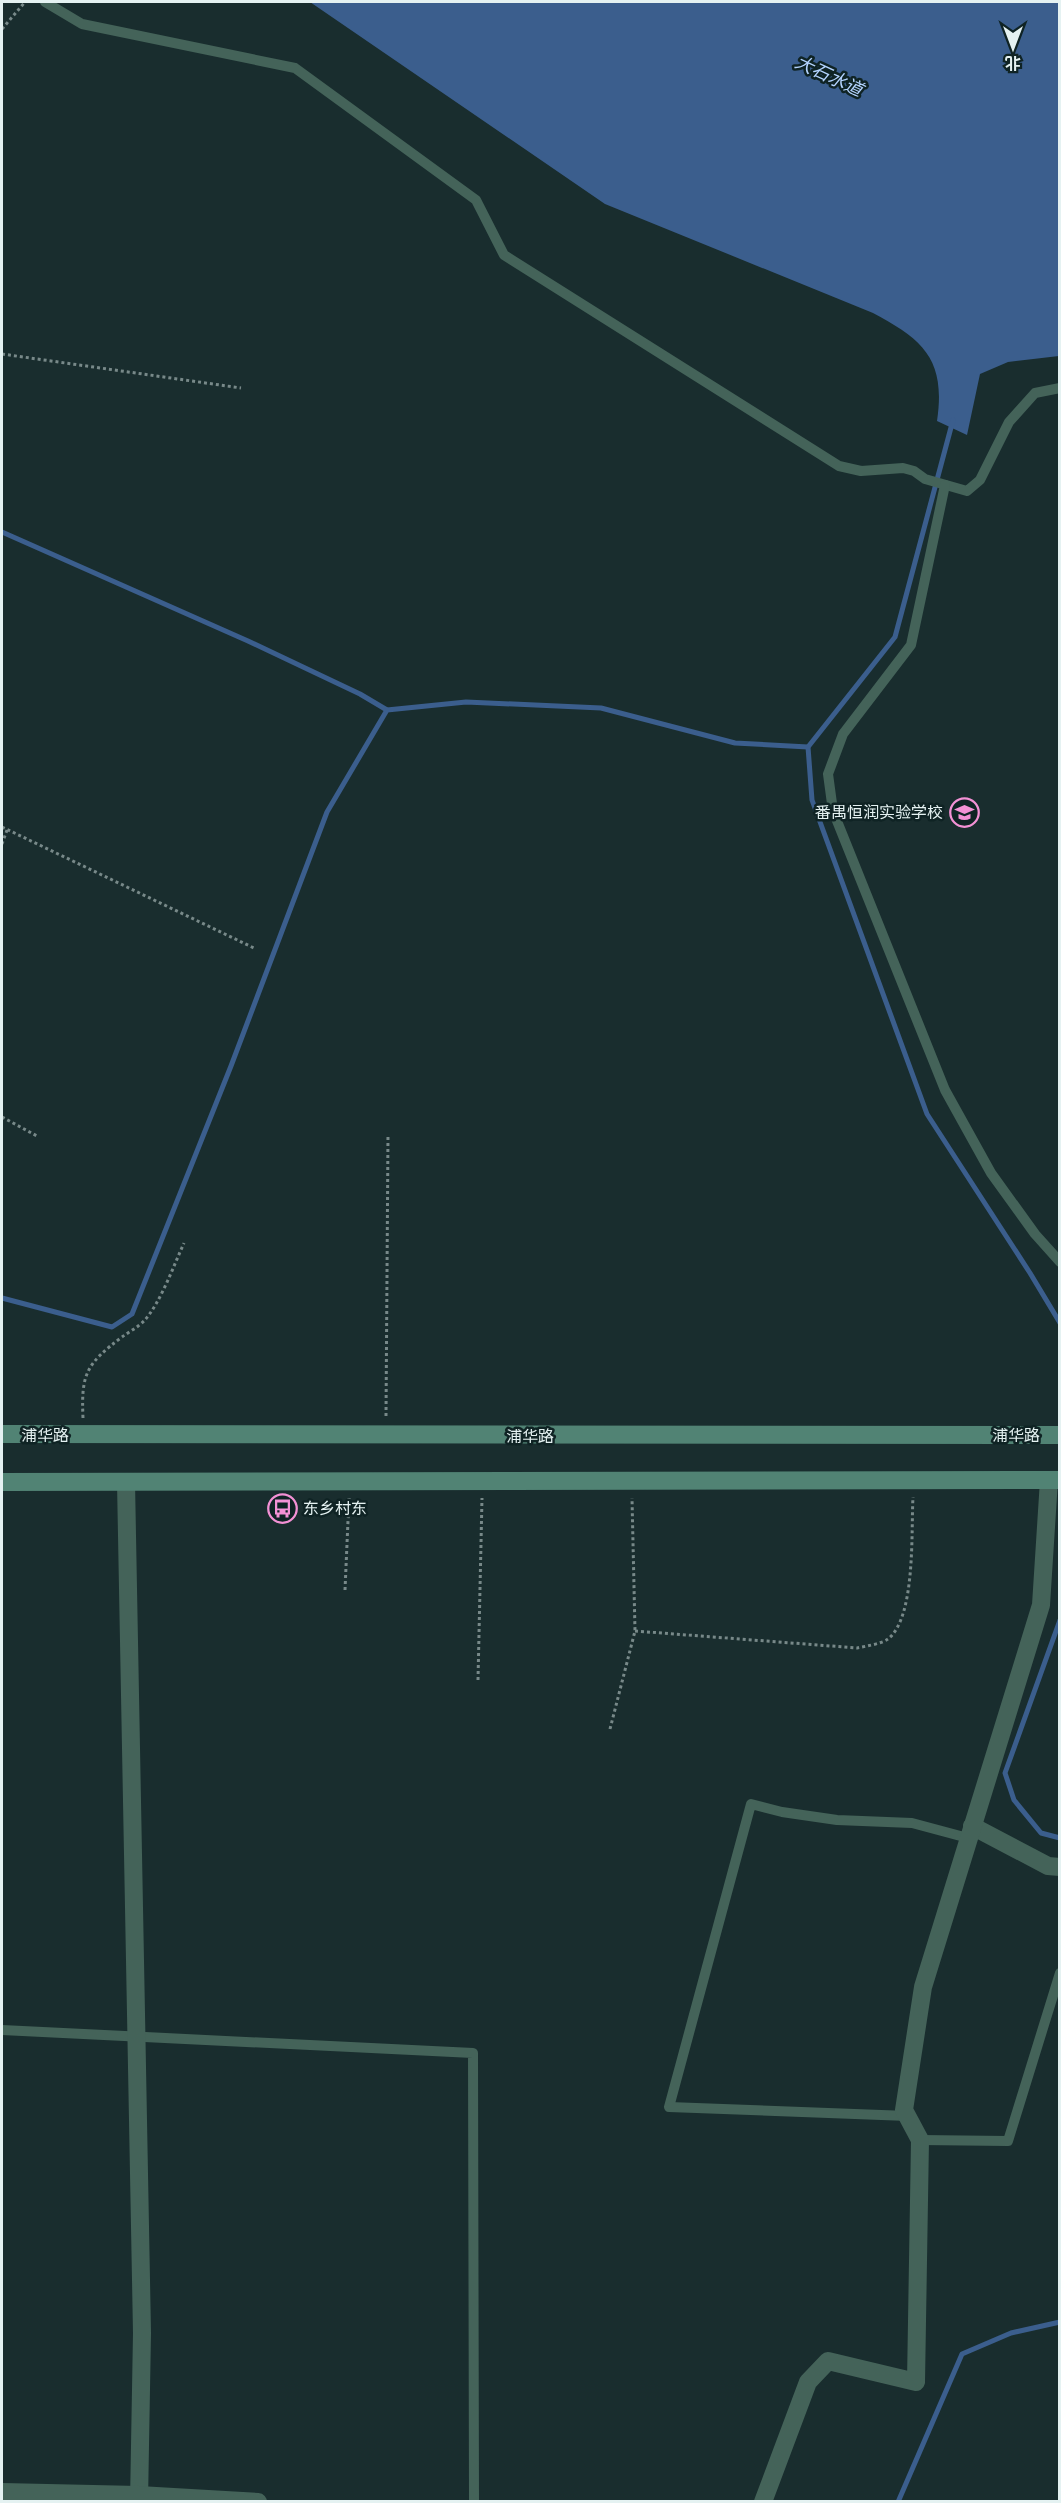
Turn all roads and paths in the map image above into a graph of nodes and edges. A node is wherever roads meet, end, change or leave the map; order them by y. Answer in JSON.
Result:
{"nodes":[{"id":1,"x":25,"y":2,"type":"edge"},
{"id":2,"x":45,"y":2,"type":"edge"},
{"id":3,"x":2,"y":29,"type":"edge"},
{"id":4,"x":2,"y":354,"type":"edge"},
{"id":5,"x":241,"y":388,"type":"dead end"},
{"id":6,"x":1059,"y":388,"type":"edge"},
{"id":7,"x":945,"y":485,"type":"junction"},
{"id":8,"x":2,"y":827,"type":"edge"},
{"id":9,"x":7,"y":830,"type":"junction"},
{"id":10,"x":2,"y":844,"type":"edge"},
{"id":11,"x":256,"y":949,"type":"dead end"},
{"id":12,"x":2,"y":1117,"type":"edge"},
{"id":13,"x":388,"y":1134,"type":"dead end"},
{"id":14,"x":37,"y":1136,"type":"dead end"},
{"id":15,"x":184,"y":1244,"type":"dead end"},
{"id":16,"x":1059,"y":1262,"type":"edge"},
{"id":17,"x":2,"y":1434,"type":"edge"},
{"id":18,"x":83,"y":1435,"type":"junction"},
{"id":19,"x":1059,"y":1435,"type":"edge"},
{"id":20,"x":386,"y":1436,"type":"junction"},
{"id":21,"x":1054,"y":1480,"type":"edge"},
{"id":22,"x":482,"y":1481,"type":"junction"},
{"id":23,"x":632,"y":1481,"type":"junction"},
{"id":24,"x":913,"y":1481,"type":"junction"},
{"id":25,"x":2,"y":1482,"type":"edge"},
{"id":26,"x":126,"y":1482,"type":"junction"},
{"id":27,"x":350,"y":1482,"type":"junction"},
{"id":28,"x":345,"y":1590,"type":"dead end"},
{"id":29,"x":635,"y":1632,"type":"junction"},
{"id":30,"x":478,"y":1680,"type":"dead end"},
{"id":31,"x":610,"y":1729,"type":"dead end"},
{"id":32,"x":970,"y":1832,"type":"junction"},
{"id":33,"x":1059,"y":1867,"type":"edge"},
{"id":34,"x":1059,"y":1973,"type":"edge"},
{"id":35,"x":2,"y":2030,"type":"edge"},
{"id":36,"x":908,"y":2116,"type":"junction"},
{"id":37,"x":920,"y":2140,"type":"junction"},
{"id":38,"x":2,"y":2492,"type":"edge"},
{"id":39,"x":139,"y":2498,"type":"edge"},
{"id":40,"x":258,"y":2502,"type":"edge"},
{"id":41,"x":474,"y":2502,"type":"edge"},
{"id":42,"x":764,"y":2502,"type":"edge"}],
"edges":[{"from":1,"to":3,"type":"path"},
{"from":2,"to":7,"type":"lane"},
{"from":4,"to":5,"type":"path"},
{"from":6,"to":7,"type":"lane"},
{"from":7,"to":16,"type":"lane"},
{"from":8,"to":9,"type":"path"},
{"from":9,"to":10,"type":"path"},
{"from":9,"to":11,"type":"path"},
{"from":12,"to":14,"type":"path"},
{"from":13,"to":20,"type":"path"},
{"from":15,"to":18,"type":"path"},
{"from":17,"to":18,"type":"main road","name":"浦华路"},
{"from":18,"to":20,"type":"main road","name":"浦华路"},
{"from":19,"to":20,"type":"main road","name":"浦华路"},
{"from":21,"to":24,"type":"main road"},
{"from":21,"to":32,"type":"street"},
{"from":22,"to":23,"type":"main road"},
{"from":22,"to":27,"type":"main road"},
{"from":22,"to":30,"type":"path"},
{"from":23,"to":24,"type":"main road"},
{"from":23,"to":29,"type":"path"},
{"from":24,"to":29,"type":"path"},
{"from":25,"to":26,"type":"main road"},
{"from":26,"to":27,"type":"main road"},
{"from":26,"to":39,"type":"street"},
{"from":27,"to":28,"type":"path"},
{"from":29,"to":31,"type":"path"},
{"from":32,"to":33,"type":"street"},
{"from":32,"to":36,"type":"street"},
{"from":32,"to":36,"type":"lane"},
{"from":34,"to":37,"type":"lane"},
{"from":35,"to":41,"type":"lane"},
{"from":36,"to":37,"type":"street"},
{"from":37,"to":42,"type":"street"},
{"from":38,"to":39,"type":"street"},
{"from":39,"to":40,"type":"street"}]}
